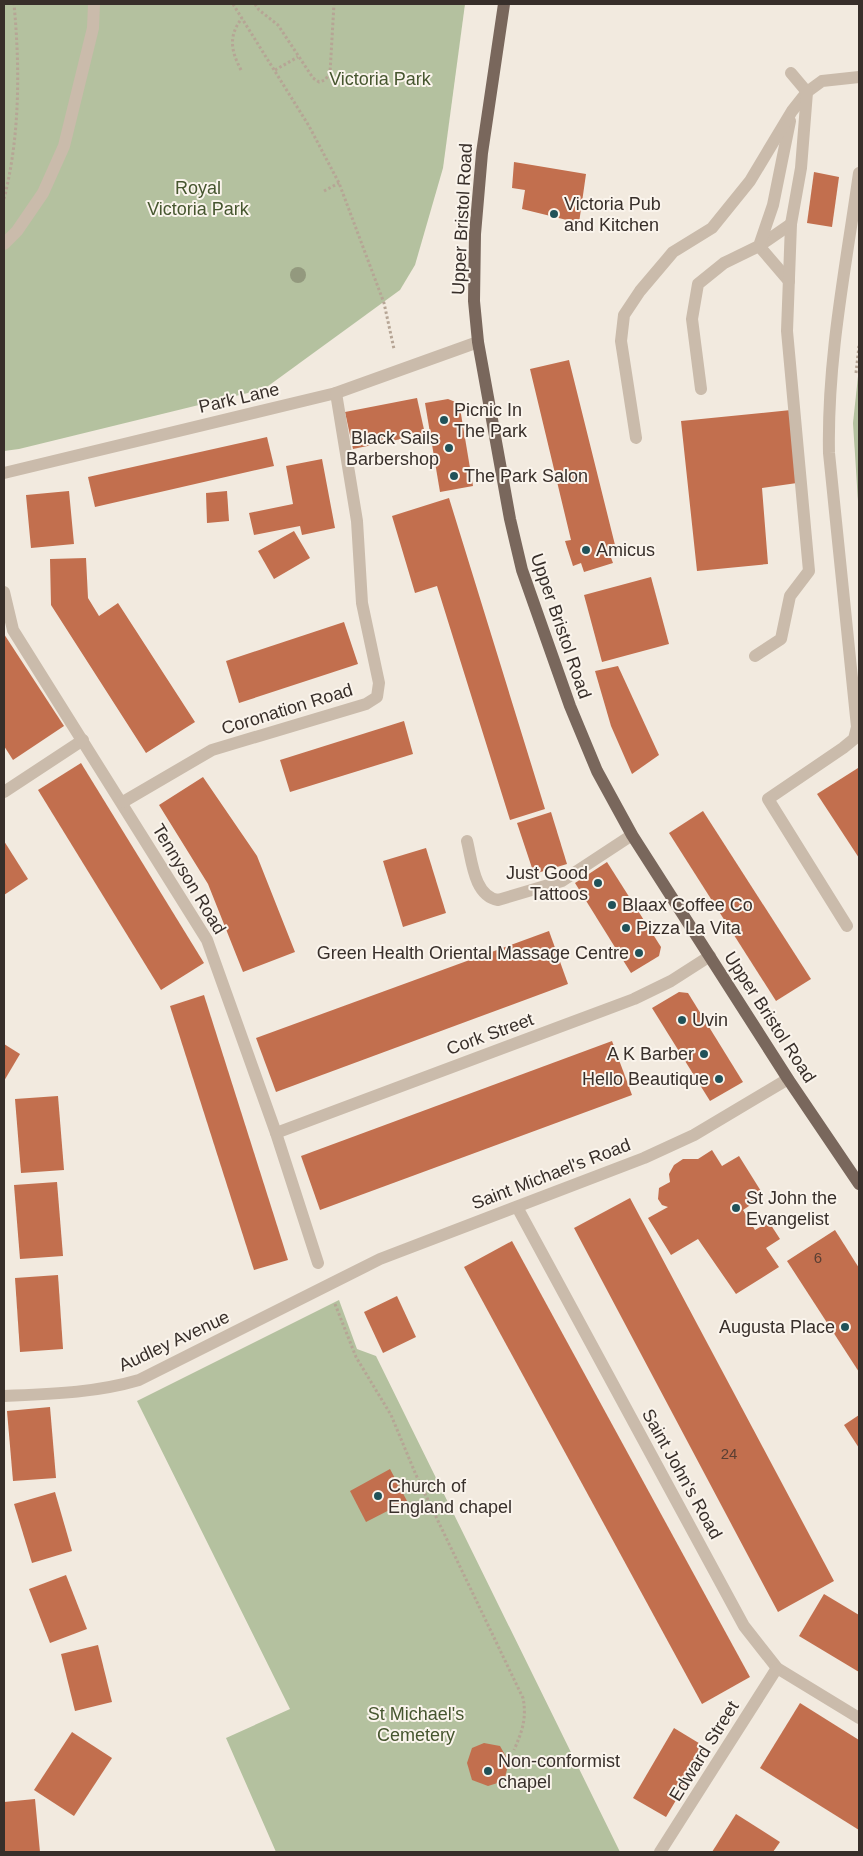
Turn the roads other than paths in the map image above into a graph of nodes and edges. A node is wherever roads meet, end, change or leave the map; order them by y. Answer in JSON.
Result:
{"nodes":[{"id":1,"x":94,"y":4,"type":"edge"},
{"id":2,"x":504,"y":4,"type":"edge"},
{"id":3,"x":791,"y":73,"type":"dead end"},
{"id":4,"x":859,"y":77,"type":"edge"},
{"id":5,"x":808,"y":92,"type":"junction"},
{"id":6,"x":792,"y":111,"type":"junction"},
{"id":7,"x":859,"y":173,"type":"edge"},
{"id":8,"x":791,"y":224,"type":"junction"},
{"id":9,"x":4,"y":244,"type":"edge"},
{"id":10,"x":759,"y":246,"type":"junction"},
{"id":11,"x":789,"y":281,"type":"junction"},
{"id":12,"x":478,"y":342,"type":"junction"},
{"id":13,"x":701,"y":388,"type":"dead end"},
{"id":14,"x":336,"y":393,"type":"junction"},
{"id":15,"x":636,"y":438,"type":"dead end"},
{"id":16,"x":4,"y":473,"type":"edge"},
{"id":17,"x":4,"y":592,"type":"edge"},
{"id":18,"x":755,"y":656,"type":"dead end"},
{"id":19,"x":83,"y":740,"type":"junction"},
{"id":20,"x":4,"y":792,"type":"edge"},
{"id":21,"x":123,"y":802,"type":"junction"},
{"id":22,"x":632,"y":835,"type":"junction"},
{"id":23,"x":467,"y":841,"type":"dead end"},
{"id":24,"x":847,"y":926,"type":"dead end"},
{"id":25,"x":710,"y":956,"type":"junction"},
{"id":26,"x":788,"y":1080,"type":"junction"},
{"id":27,"x":276,"y":1133,"type":"junction"},
{"id":28,"x":859,"y":1184,"type":"edge"},
{"id":29,"x":517,"y":1207,"type":"junction"},
{"id":30,"x":318,"y":1263,"type":"dead end"},
{"id":31,"x":324,"y":1287,"type":"joint"},
{"id":32,"x":4,"y":1396,"type":"edge"},
{"id":33,"x":777,"y":1668,"type":"junction"},
{"id":34,"x":859,"y":1718,"type":"edge"},
{"id":35,"x":660,"y":1852,"type":"edge"}],
"edges":[{"from":1,"to":9,"type":"street"},
{"from":2,"to":12,"type":"main road","name":"Upper Bristol Road"},
{"from":3,"to":5,"type":"street"},
{"from":4,"to":5,"type":"street"},
{"from":5,"to":6,"type":"street"},
{"from":5,"to":8,"type":"street"},
{"from":6,"to":10,"type":"street"},
{"from":6,"to":15,"type":"street"},
{"from":7,"to":24,"type":"street"},
{"from":8,"to":10,"type":"street"},
{"from":8,"to":11,"type":"street"},
{"from":10,"to":11,"type":"street"},
{"from":10,"to":13,"type":"street"},
{"from":11,"to":18,"type":"street"},
{"from":12,"to":14,"type":"street","name":"Park Lane"},
{"from":12,"to":22,"type":"main road","name":"Upper Bristol Road"},
{"from":14,"to":16,"type":"street","name":"Park Lane"},
{"from":14,"to":21,"type":"street","name":"Coronation Road"},
{"from":17,"to":19,"type":"street","name":"Tennyson Road"},
{"from":19,"to":20,"type":"street"},
{"from":19,"to":21,"type":"street","name":"Tennyson Road"},
{"from":21,"to":27,"type":"street","name":"Tennyson Road"},
{"from":22,"to":23,"type":"street"},
{"from":22,"to":25,"type":"main road","name":"Upper Bristol Road"},
{"from":25,"to":26,"type":"main road","name":"Upper Bristol Road"},
{"from":25,"to":27,"type":"street","name":"Cork Street"},
{"from":26,"to":28,"type":"main road","name":"Upper Bristol Road"},
{"from":26,"to":29,"type":"street","name":"Saint Michael's Road"},
{"from":27,"to":30,"type":"street","name":"Tennyson Road"},
{"from":29,"to":31,"type":"street","name":"Saint Michael's Road"},
{"from":29,"to":33,"type":"street","name":"Saint John's Road"},
{"from":31,"to":32,"type":"street","name":"Audley Avenue"},
{"from":33,"to":34,"type":"street","name":"Saint John's Road"},
{"from":33,"to":35,"type":"street","name":"Edward Street"}]}
